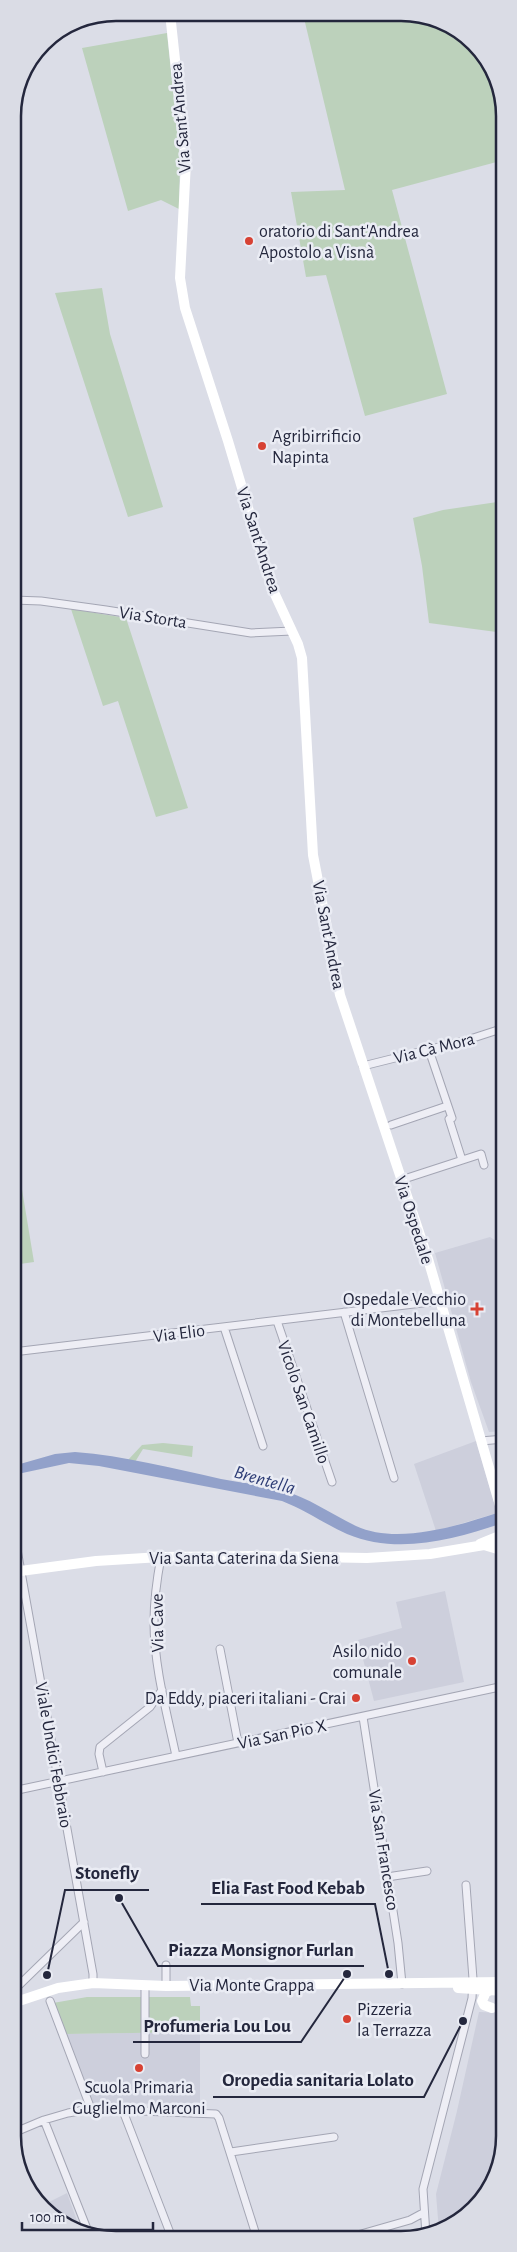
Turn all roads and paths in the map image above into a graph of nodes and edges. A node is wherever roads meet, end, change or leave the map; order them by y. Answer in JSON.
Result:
{"nodes":[{"id":1,"x":171,"y":21,"type":"edge"},
{"id":2,"x":21,"y":600,"type":"edge"},
{"id":3,"x":292,"y":630,"type":"junction"},
{"id":4,"x":496,"y":1031,"type":"edge"},
{"id":5,"x":431,"y":1056,"type":"dead end"},
{"id":6,"x":362,"y":1066,"type":"junction"},
{"id":7,"x":447,"y":1106,"type":"junction"},
{"id":8,"x":391,"y":1125,"type":"dead end"},
{"id":9,"x":462,"y":1160,"type":"junction"},
{"id":10,"x":484,"y":1164,"type":"dead end"},
{"id":11,"x":401,"y":1180,"type":"junction"},
{"id":12,"x":439,"y":1300,"type":"junction"},
{"id":13,"x":344,"y":1312,"type":"junction"},
{"id":14,"x":277,"y":1321,"type":"junction"},
{"id":15,"x":224,"y":1327,"type":"junction"},
{"id":16,"x":21,"y":1351,"type":"edge"},
{"id":17,"x":496,"y":1440,"type":"edge"},
{"id":18,"x":481,"y":1441,"type":"junction"},
{"id":19,"x":263,"y":1446,"type":"dead end"},
{"id":20,"x":394,"y":1478,"type":"dead end"},
{"id":21,"x":332,"y":1482,"type":"dead end"},
{"id":22,"x":496,"y":1492,"type":"edge"},
{"id":23,"x":496,"y":1537,"type":"edge"},
{"id":24,"x":474,"y":1546,"type":"junction"},
{"id":25,"x":496,"y":1548,"type":"edge"},
{"id":26,"x":161,"y":1556,"type":"junction"},
{"id":27,"x":21,"y":1570,"type":"edge"},
{"id":28,"x":21,"y":1591,"type":"edge"},
{"id":29,"x":220,"y":1649,"type":"dead end"},
{"id":30,"x":496,"y":1688,"type":"edge"},
{"id":31,"x":162,"y":1690,"type":"junction"},
{"id":32,"x":363,"y":1717,"type":"junction"},
{"id":33,"x":238,"y":1743,"type":"junction"},
{"id":34,"x":176,"y":1756,"type":"junction"},
{"id":35,"x":103,"y":1772,"type":"junction"},
{"id":36,"x":59,"y":1781,"type":"junction"},
{"id":37,"x":21,"y":1789,"type":"edge"},
{"id":38,"x":427,"y":1872,"type":"dead end"},
{"id":39,"x":387,"y":1877,"type":"junction"},
{"id":40,"x":466,"y":1884,"type":"dead end"},
{"id":41,"x":84,"y":1922,"type":"junction"},
{"id":42,"x":166,"y":1965,"type":"dead end"},
{"id":43,"x":21,"y":1983,"type":"edge"},
{"id":44,"x":93,"y":1983,"type":"junction"},
{"id":45,"x":496,"y":1983,"type":"edge"},
{"id":46,"x":402,"y":1984,"type":"junction"},
{"id":47,"x":145,"y":1986,"type":"junction"},
{"id":48,"x":166,"y":1986,"type":"junction"},
{"id":49,"x":472,"y":1986,"type":"junction"},
{"id":50,"x":496,"y":1987,"type":"edge"},
{"id":51,"x":492,"y":1990,"type":"junction"},
{"id":52,"x":496,"y":1990,"type":"edge"},
{"id":53,"x":21,"y":2000,"type":"edge"},
{"id":54,"x":50,"y":2001,"type":"dead end"},
{"id":55,"x":492,"y":2008,"type":"joint"},
{"id":56,"x":468,"y":2014,"type":"junction"},
{"id":57,"x":145,"y":2054,"type":"dead end"},
{"id":58,"x":91,"y":2109,"type":"junction"},
{"id":59,"x":123,"y":2111,"type":"junction"},
{"id":60,"x":44,"y":2120,"type":"junction"},
{"id":61,"x":21,"y":2130,"type":"edge"},
{"id":62,"x":334,"y":2137,"type":"dead end"},
{"id":63,"x":231,"y":2152,"type":"junction"},
{"id":64,"x":423,"y":2213,"type":"junction"},
{"id":65,"x":86,"y":2226,"type":"edge"},
{"id":66,"x":425,"y":2228,"type":"edge"},
{"id":67,"x":169,"y":2231,"type":"edge"},
{"id":68,"x":255,"y":2231,"type":"edge"},
{"id":69,"x":372,"y":2231,"type":"edge"}],
"edges":[{"from":1,"to":3,"type":"street","name":"Via Sant'Andrea"},
{"from":2,"to":3,"type":"street","name":"Via Storta"},
{"from":3,"to":6,"type":"street","name":"Via Sant'Andrea"},
{"from":4,"to":6,"type":"street","name":"Via Cà Mora"},
{"from":5,"to":7,"type":"street"},
{"from":6,"to":11,"type":"street","name":"Via Ospedale"},
{"from":7,"to":8,"type":"street"},
{"from":7,"to":9,"type":"street"},
{"from":9,"to":10,"type":"street"},
{"from":9,"to":11,"type":"street"},
{"from":11,"to":12,"type":"street","name":"Via Ospedale"},
{"from":12,"to":13,"type":"street","name":"Via Elio"},
{"from":12,"to":18,"type":"street","name":"Via Ospedale"},
{"from":13,"to":14,"type":"street","name":"Via Elio"},
{"from":13,"to":20,"type":"street"},
{"from":14,"to":15,"type":"street","name":"Via Elio"},
{"from":14,"to":21,"type":"street","name":"Vicolo San Camillo"},
{"from":15,"to":16,"type":"street","name":"Via Elio"},
{"from":15,"to":19,"type":"street"},
{"from":17,"to":18,"type":"street"},
{"from":18,"to":22,"type":"street","name":"Via Ospedale"},
{"from":23,"to":24,"type":"street","name":"Via Santa Caterina da Siena"},
{"from":24,"to":25,"type":"street","name":"Via Santa Caterina da Siena"},
{"from":24,"to":26,"type":"street","name":"Via Santa Caterina da Siena"},
{"from":26,"to":27,"type":"street","name":"Via Santa Caterina da Siena"},
{"from":26,"to":31,"type":"street","name":"Via Cave"},
{"from":28,"to":36,"type":"street","name":"Viale Undici Febbraio"},
{"from":29,"to":33,"type":"street"},
{"from":30,"to":32,"type":"street","name":"Via San Pio X"},
{"from":31,"to":34,"type":"street","name":"Via Cave"},
{"from":31,"to":35,"type":"street"},
{"from":32,"to":33,"type":"street","name":"Via San Pio X"},
{"from":32,"to":39,"type":"street","name":"Via San Francesco"},
{"from":33,"to":34,"type":"street","name":"Via San Pio X"},
{"from":34,"to":35,"type":"street","name":"Via San Pio X"},
{"from":35,"to":36,"type":"street","name":"Via San Pio X"},
{"from":36,"to":37,"type":"street","name":"Via San Pio X"},
{"from":36,"to":41,"type":"street","name":"Viale Undici Febbraio"},
{"from":38,"to":39,"type":"street"},
{"from":39,"to":46,"type":"street","name":"Via San Francesco"},
{"from":40,"to":49,"type":"street"},
{"from":41,"to":43,"type":"street"},
{"from":41,"to":44,"type":"street","name":"Viale Undici Febbraio"},
{"from":42,"to":48,"type":"street"},
{"from":44,"to":47,"type":"street","name":"Via Monte Grappa"},
{"from":44,"to":53,"type":"street","name":"Via Monte Grappa"},
{"from":45,"to":49,"type":"street","name":"Via Monte Grappa"},
{"from":46,"to":48,"type":"street","name":"Via Monte Grappa"},
{"from":46,"to":49,"type":"street","name":"Via Monte Grappa"},
{"from":47,"to":48,"type":"street","name":"Via Monte Grappa"},
{"from":47,"to":57,"type":"street"},
{"from":49,"to":50,"type":"street","name":"Via Monte Grappa"},
{"from":49,"to":51,"type":"street","name":"Via Monte Grappa"},
{"from":49,"to":56,"type":"street"},
{"from":51,"to":52,"type":"street","name":"Via Monte Grappa"},
{"from":51,"to":55,"type":"street"},
{"from":54,"to":58,"type":"street"},
{"from":55,"to":56,"type":"street"},
{"from":56,"to":64,"type":"street"},
{"from":58,"to":59,"type":"street"},
{"from":58,"to":60,"type":"street"},
{"from":59,"to":63,"type":"street"},
{"from":59,"to":67,"type":"street"},
{"from":60,"to":61,"type":"street"},
{"from":60,"to":65,"type":"street"},
{"from":62,"to":63,"type":"street"},
{"from":63,"to":68,"type":"street"},
{"from":64,"to":66,"type":"street"},
{"from":64,"to":69,"type":"street"}]}
